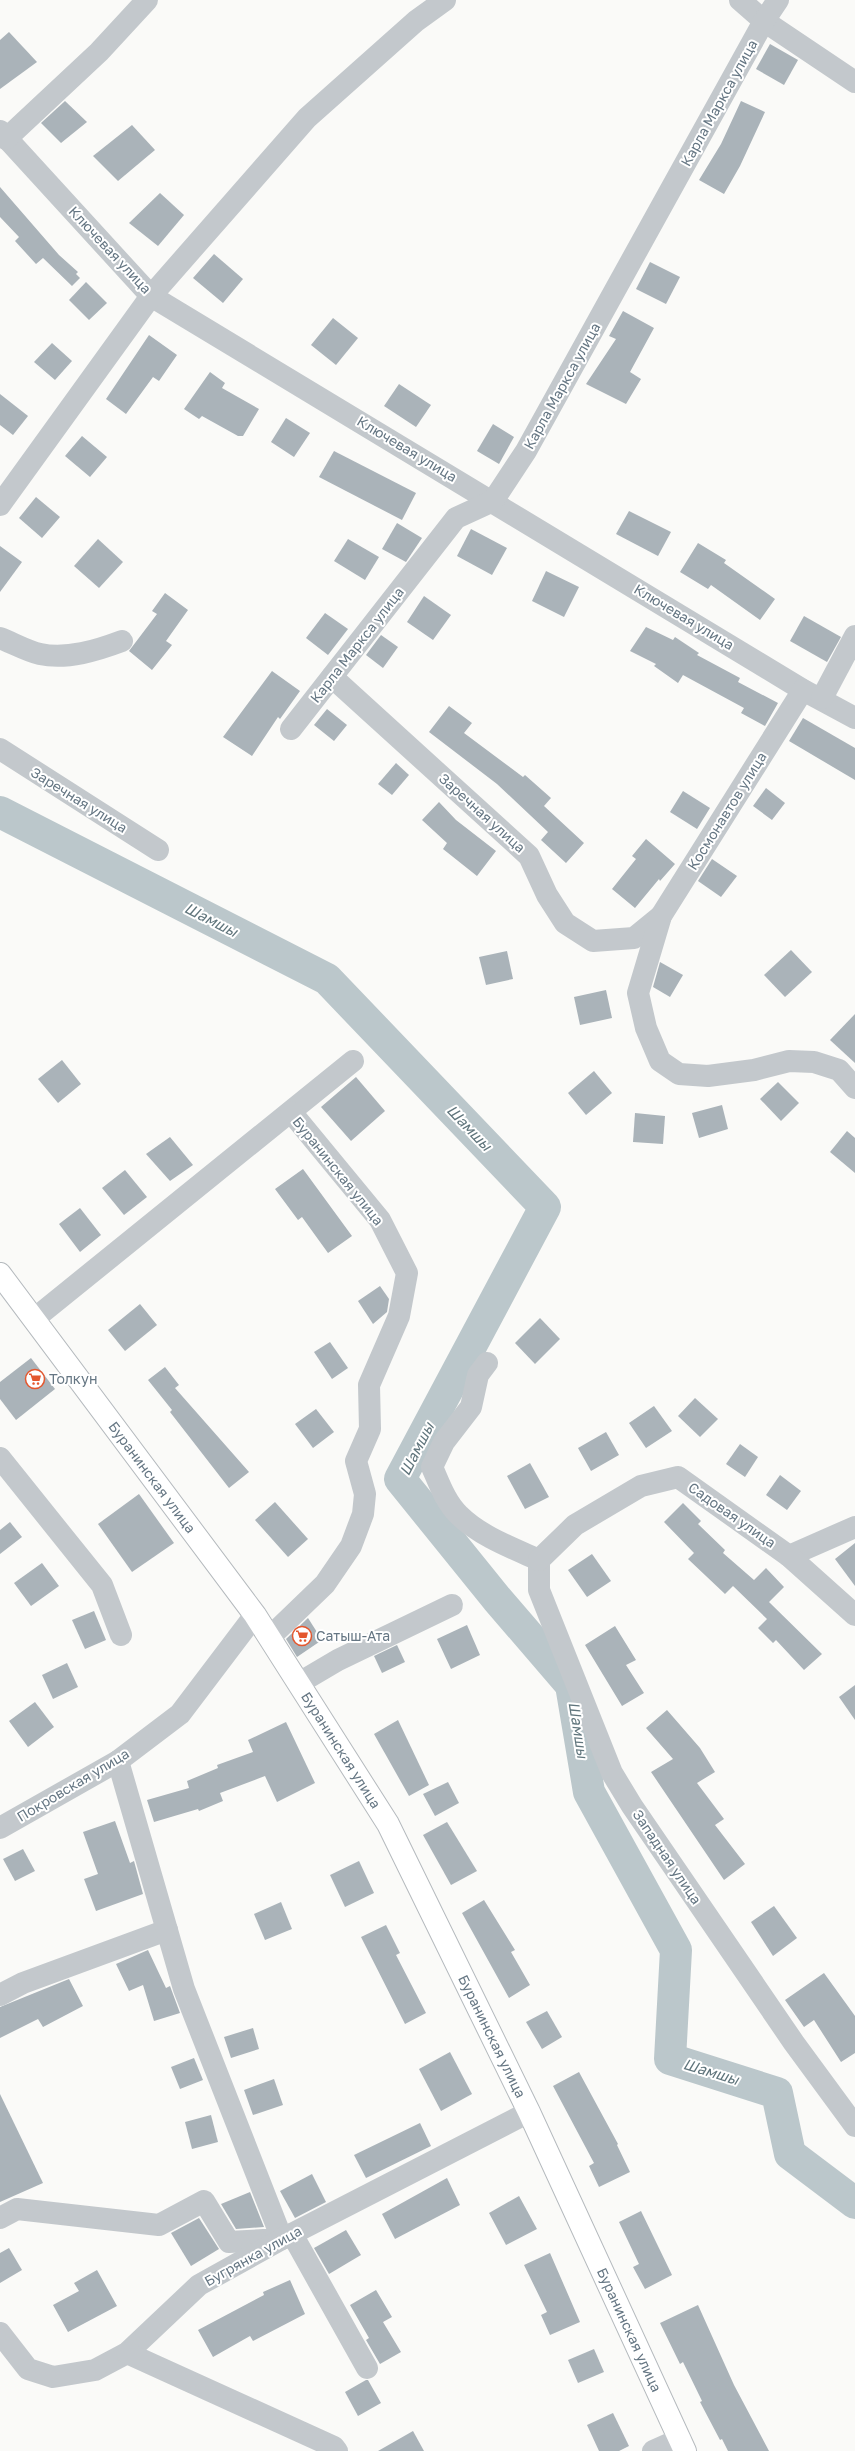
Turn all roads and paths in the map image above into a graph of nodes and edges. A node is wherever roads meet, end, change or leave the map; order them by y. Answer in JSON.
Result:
{"nodes":[{"id":1,"x":148,"y":0,"type":"edge"},
{"id":2,"x":445,"y":0,"type":"edge"},
{"id":3,"x":740,"y":0,"type":"edge"},
{"id":4,"x":778,"y":0,"type":"edge"},
{"id":5,"x":764,"y":21,"type":"junction"},
{"id":6,"x":855,"y":82,"type":"edge"},
{"id":7,"x":3,"y":135,"type":"edge"},
{"id":8,"x":151,"y":296,"type":"junction"},
{"id":9,"x":3,"y":495,"type":"edge"},
{"id":10,"x":494,"y":500,"type":"junction"},
{"id":11,"x":855,"y":636,"type":"edge"},
{"id":12,"x":0,"y":638,"type":"edge"},
{"id":13,"x":122,"y":641,"type":"dead end"},
{"id":14,"x":332,"y":677,"type":"junction"},
{"id":15,"x":812,"y":694,"type":"junction"},
{"id":16,"x":855,"y":718,"type":"edge"},
{"id":17,"x":291,"y":729,"type":"dead end"},
{"id":18,"x":0,"y":749,"type":"edge"},
{"id":19,"x":158,"y":850,"type":"dead end"},
{"id":20,"x":658,"y":925,"type":"junction"},
{"id":21,"x":353,"y":1061,"type":"dead end"},
{"id":22,"x":855,"y":1088,"type":"edge"},
{"id":23,"x":291,"y":1112,"type":"junction"},
{"id":24,"x":0,"y":1274,"type":"edge"},
{"id":25,"x":34,"y":1319,"type":"junction"},
{"id":26,"x":487,"y":1363,"type":"dead end"},
{"id":27,"x":0,"y":1458,"type":"edge"},
{"id":28,"x":855,"y":1526,"type":"edge"},
{"id":29,"x":789,"y":1556,"type":"junction"},
{"id":30,"x":539,"y":1560,"type":"junction"},
{"id":31,"x":452,"y":1605,"type":"dead end"},
{"id":32,"x":255,"y":1615,"type":"junction"},
{"id":33,"x":855,"y":1615,"type":"edge"},
{"id":34,"x":121,"y":1635,"type":"dead end"},
{"id":35,"x":270,"y":1637,"type":"junction"},
{"id":36,"x":299,"y":1683,"type":"junction"},
{"id":37,"x":118,"y":1761,"type":"junction"},
{"id":38,"x":0,"y":1828,"type":"edge"},
{"id":39,"x":167,"y":1930,"type":"junction"},
{"id":40,"x":0,"y":1995,"type":"edge"},
{"id":41,"x":529,"y":2112,"type":"junction"},
{"id":42,"x":855,"y":2126,"type":"edge"},
{"id":43,"x":0,"y":2218,"type":"edge"},
{"id":44,"x":287,"y":2237,"type":"junction"},
{"id":45,"x":0,"y":2333,"type":"edge"},
{"id":46,"x":127,"y":2354,"type":"junction"},
{"id":47,"x":367,"y":2368,"type":"dead end"},
{"id":48,"x":682,"y":2445,"type":"edge"},
{"id":49,"x":337,"y":2451,"type":"edge"},
{"id":50,"x":653,"y":2451,"type":"edge"}],
"edges":[{"from":1,"to":7,"type":"street"},
{"from":2,"to":8,"type":"street"},
{"from":3,"to":5,"type":"street"},
{"from":4,"to":5,"type":"street","name":"Карла Маркса улица"},
{"from":5,"to":6,"type":"street"},
{"from":5,"to":10,"type":"street","name":"Карла Маркса улица"},
{"from":7,"to":8,"type":"street","name":"Ключевая улица"},
{"from":8,"to":9,"type":"street"},
{"from":8,"to":10,"type":"street","name":"Ключевая улица"},
{"from":10,"to":14,"type":"street","name":"Карла Маркса улица"},
{"from":10,"to":15,"type":"street","name":"Ключевая улица"},
{"from":11,"to":15,"type":"street","name":"Космонавтов улица"},
{"from":12,"to":13,"type":"street"},
{"from":14,"to":17,"type":"street","name":"Карла Маркса улица"},
{"from":14,"to":20,"type":"street","name":"Заречная улица"},
{"from":15,"to":16,"type":"street","name":"Ключевая улица"},
{"from":15,"to":20,"type":"street","name":"Космонавтов улица"},
{"from":18,"to":19,"type":"street","name":"Заречная улица"},
{"from":20,"to":22,"type":"street"},
{"from":21,"to":23,"type":"street","name":"Буранинская улица"},
{"from":23,"to":25,"type":"street","name":"Буранинская улица"},
{"from":23,"to":35,"type":"street","name":"Буранинская улица"},
{"from":24,"to":25,"type":"main road","name":"Буранинская улица"},
{"from":25,"to":32,"type":"main road","name":"Буранинская улица"},
{"from":26,"to":30,"type":"street"},
{"from":27,"to":34,"type":"street"},
{"from":28,"to":29,"type":"street"},
{"from":29,"to":30,"type":"street","name":"Садовая улица"},
{"from":29,"to":33,"type":"street","name":"Садовая улица"},
{"from":30,"to":42,"type":"street","name":"Западная улица"},
{"from":31,"to":36,"type":"street"},
{"from":32,"to":35,"type":"main road","name":"Буранинская улица"},
{"from":32,"to":37,"type":"street","name":"Покровская улица"},
{"from":35,"to":36,"type":"main road","name":"Буранинская улица"},
{"from":36,"to":41,"type":"main road","name":"Буранинская улица"},
{"from":37,"to":38,"type":"street","name":"Покровская улица"},
{"from":37,"to":39,"type":"street"},
{"from":39,"to":40,"type":"street"},
{"from":39,"to":44,"type":"street"},
{"from":41,"to":44,"type":"street","name":"Бугрянка улица"},
{"from":41,"to":48,"type":"main road","name":"Буранинская улица"},
{"from":43,"to":44,"type":"street"},
{"from":44,"to":46,"type":"street","name":"Бугрянка улица"},
{"from":44,"to":47,"type":"street"},
{"from":45,"to":46,"type":"street","name":"Бугрянка улица"},
{"from":46,"to":49,"type":"street"},
{"from":48,"to":50,"type":"street"}]}
